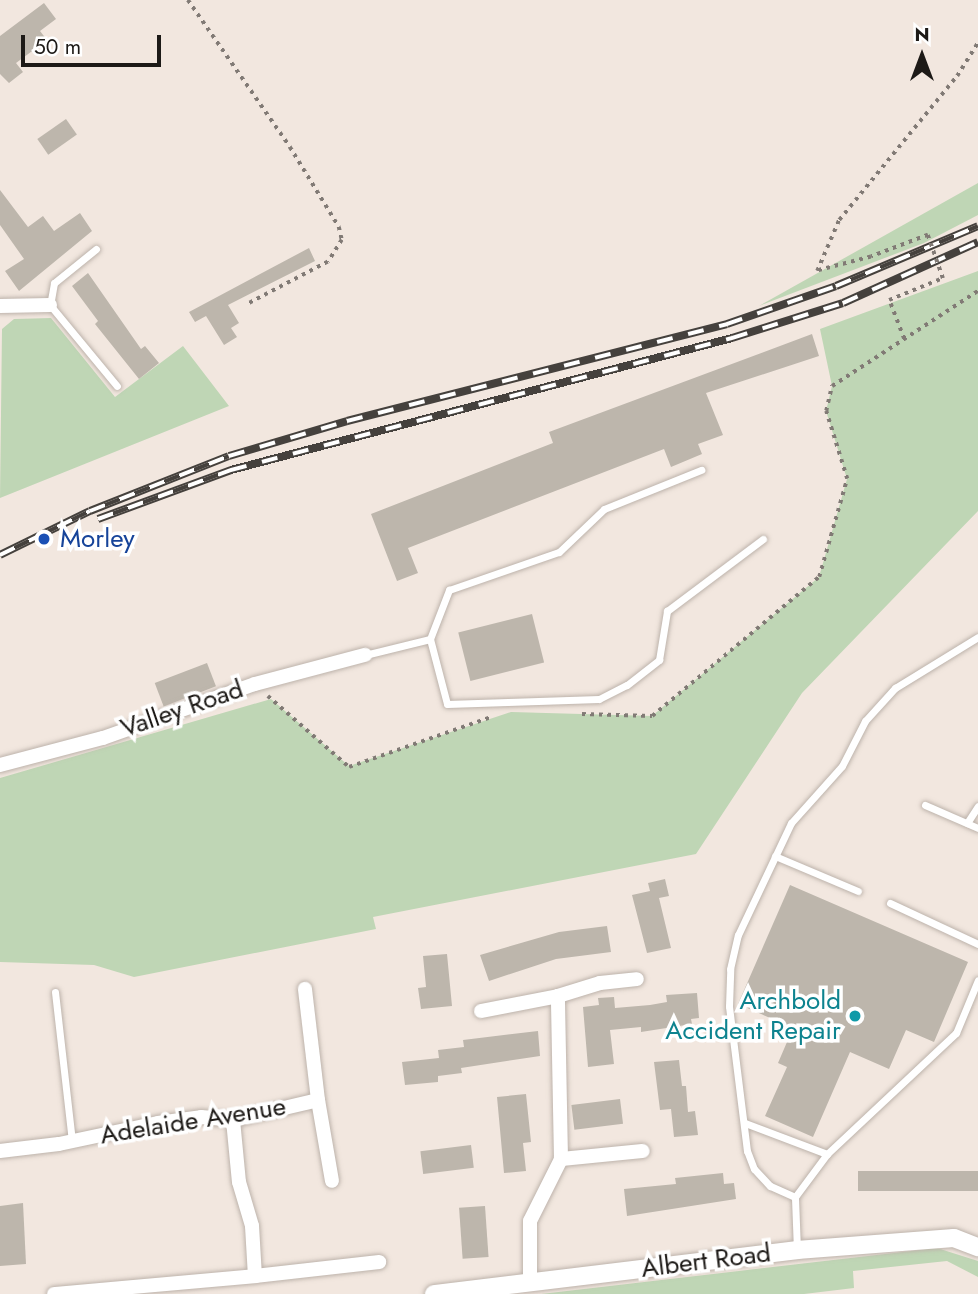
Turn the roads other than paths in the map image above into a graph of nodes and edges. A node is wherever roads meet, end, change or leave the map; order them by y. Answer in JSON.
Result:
{"nodes":[{"id":1,"x":96,"y":249,"type":"dead end"},
{"id":2,"x":50,"y":305,"type":"junction"},
{"id":3,"x":0,"y":306,"type":"edge"},
{"id":4,"x":117,"y":386,"type":"dead end"},
{"id":5,"x":701,"y":470,"type":"dead end"},
{"id":6,"x":763,"y":539,"type":"dead end"},
{"id":7,"x":978,"y":637,"type":"edge"},
{"id":8,"x":430,"y":639,"type":"junction"},
{"id":9,"x":365,"y":655,"type":"joint"},
{"id":10,"x":0,"y":765,"type":"edge"},
{"id":11,"x":925,"y":805,"type":"dead end"},
{"id":12,"x":978,"y":806,"type":"edge"},
{"id":13,"x":967,"y":823,"type":"junction"},
{"id":14,"x":978,"y":828,"type":"edge"},
{"id":15,"x":775,"y":856,"type":"junction"},
{"id":16,"x":858,"y":891,"type":"dead end"},
{"id":17,"x":890,"y":903,"type":"dead end"},
{"id":18,"x":978,"y":944,"type":"edge"},
{"id":19,"x":637,"y":979,"type":"dead end"},
{"id":20,"x":978,"y":980,"type":"edge"},
{"id":21,"x":305,"y":989,"type":"dead end"},
{"id":22,"x":55,"y":992,"type":"dead end"},
{"id":23,"x":558,"y":996,"type":"junction"},
{"id":24,"x":481,"y":1011,"type":"dead end"},
{"id":25,"x":318,"y":1100,"type":"junction"},
{"id":26,"x":233,"y":1119,"type":"junction"},
{"id":27,"x":745,"y":1123,"type":"junction"},
{"id":28,"x":72,"y":1141,"type":"junction"},
{"id":29,"x":0,"y":1151,"type":"edge"},
{"id":30,"x":643,"y":1151,"type":"dead end"},
{"id":31,"x":827,"y":1154,"type":"junction"},
{"id":32,"x":561,"y":1159,"type":"junction"},
{"id":33,"x":332,"y":1181,"type":"dead end"},
{"id":34,"x":795,"y":1197,"type":"junction"},
{"id":35,"x":978,"y":1247,"type":"edge"},
{"id":36,"x":797,"y":1250,"type":"junction"},
{"id":37,"x":379,"y":1262,"type":"dead end"},
{"id":38,"x":255,"y":1276,"type":"junction"},
{"id":39,"x":530,"y":1282,"type":"junction"},
{"id":40,"x":54,"y":1294,"type":"edge"},
{"id":41,"x":434,"y":1294,"type":"edge"}],
"edges":[{"from":1,"to":2,"type":"lane"},
{"from":2,"to":3,"type":"street"},
{"from":2,"to":4,"type":"lane"},
{"from":5,"to":8,"type":"lane"},
{"from":6,"to":8,"type":"lane"},
{"from":7,"to":15,"type":"lane"},
{"from":8,"to":9,"type":"lane"},
{"from":9,"to":10,"type":"street","name":"Valley Road"},
{"from":11,"to":13,"type":"lane"},
{"from":12,"to":13,"type":"lane"},
{"from":13,"to":14,"type":"lane"},
{"from":15,"to":16,"type":"lane"},
{"from":15,"to":27,"type":"lane"},
{"from":17,"to":18,"type":"lane"},
{"from":19,"to":23,"type":"street"},
{"from":20,"to":31,"type":"lane"},
{"from":21,"to":25,"type":"street","name":"Adelaide Avenue"},
{"from":22,"to":28,"type":"lane"},
{"from":23,"to":24,"type":"street"},
{"from":23,"to":32,"type":"street"},
{"from":25,"to":26,"type":"street","name":"Adelaide Avenue"},
{"from":25,"to":33,"type":"street"},
{"from":26,"to":28,"type":"street","name":"Adelaide Avenue"},
{"from":26,"to":38,"type":"street"},
{"from":27,"to":31,"type":"lane"},
{"from":27,"to":34,"type":"lane"},
{"from":28,"to":29,"type":"street","name":"Adelaide Avenue"},
{"from":30,"to":32,"type":"street"},
{"from":31,"to":34,"type":"lane"},
{"from":32,"to":39,"type":"street"},
{"from":34,"to":36,"type":"lane"},
{"from":35,"to":36,"type":"street","name":"Albert Road"},
{"from":36,"to":39,"type":"street","name":"Albert Road"},
{"from":37,"to":38,"type":"street"},
{"from":38,"to":40,"type":"street"},
{"from":39,"to":41,"type":"street","name":"Albert Road"}]}
